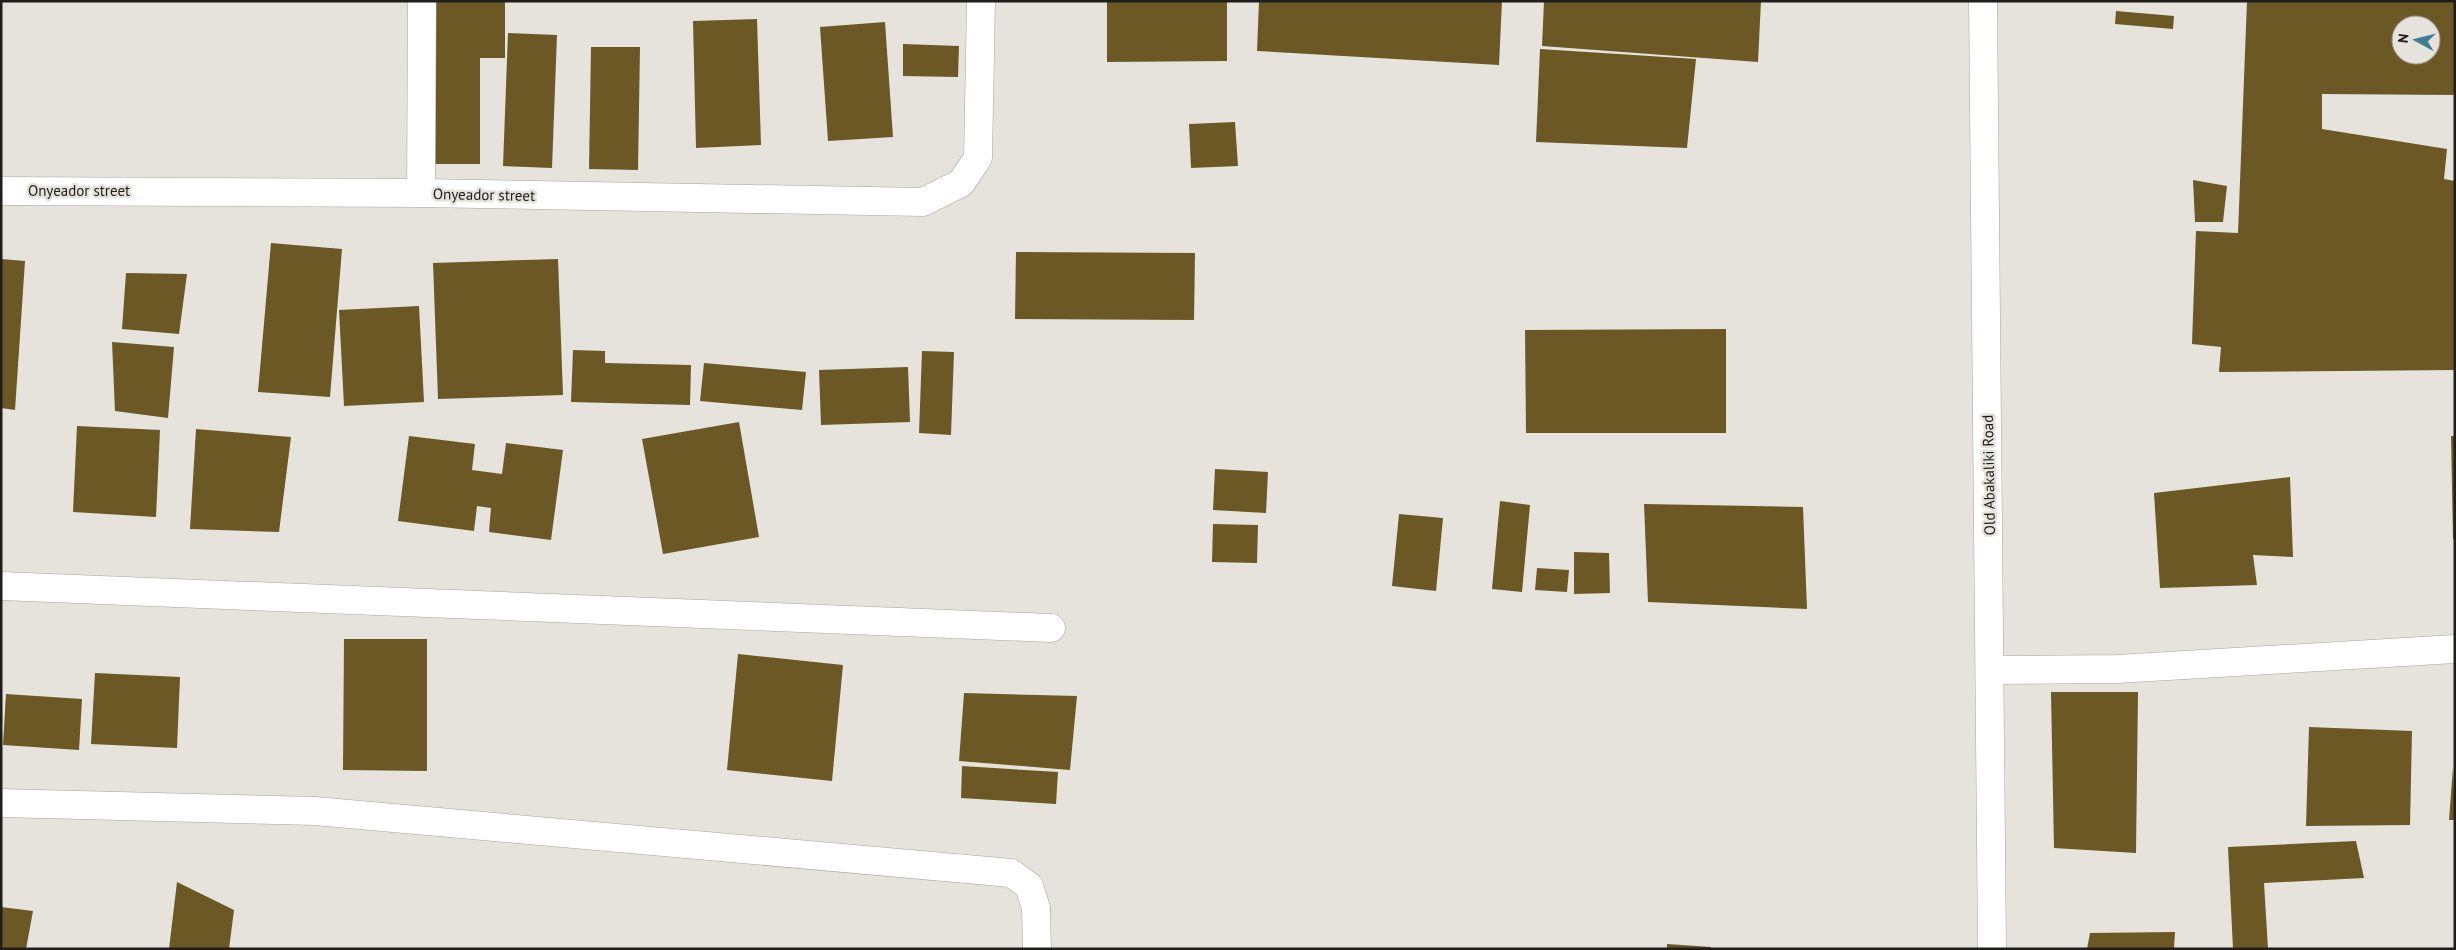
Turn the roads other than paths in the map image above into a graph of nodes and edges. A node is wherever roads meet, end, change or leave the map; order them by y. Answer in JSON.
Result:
{"nodes":[{"id":1,"x":422,"y":1,"type":"edge"},
{"id":2,"x":981,"y":1,"type":"edge"},
{"id":3,"x":1983,"y":1,"type":"edge"},
{"id":4,"x":1,"y":190,"type":"edge"},
{"id":5,"x":420,"y":193,"type":"junction"},
{"id":6,"x":1,"y":586,"type":"edge"},
{"id":7,"x":1051,"y":628,"type":"dead end"},
{"id":8,"x":2455,"y":649,"type":"edge"},
{"id":9,"x":1991,"y":670,"type":"junction"},
{"id":10,"x":1,"y":803,"type":"edge"},
{"id":11,"x":1037,"y":949,"type":"edge"},
{"id":12,"x":1992,"y":949,"type":"edge"}],
"edges":[{"from":1,"to":5,"type":"street"},
{"from":2,"to":5,"type":"street","name":"Onyeador street"},
{"from":3,"to":9,"type":"street","name":"Old Abakaliki Road"},
{"from":4,"to":5,"type":"street","name":"Onyeador street"},
{"from":6,"to":7,"type":"street"},
{"from":8,"to":9,"type":"street"},
{"from":9,"to":12,"type":"street","name":"Old Abakaliki Road"},
{"from":10,"to":11,"type":"street"}]}
